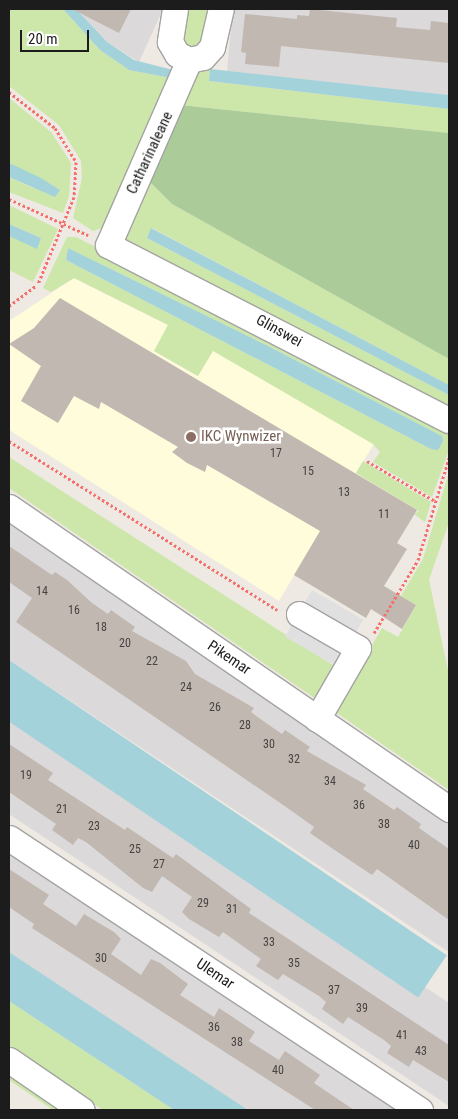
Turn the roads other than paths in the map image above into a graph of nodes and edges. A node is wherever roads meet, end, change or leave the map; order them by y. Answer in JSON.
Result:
{"nodes":[{"id":1,"x":175,"y":9,"type":"edge"},
{"id":2,"x":221,"y":9,"type":"edge"},
{"id":3,"x":190,"y":60,"type":"junction"},
{"id":4,"x":108,"y":244,"type":"joint"},
{"id":5,"x":449,"y":420,"type":"edge"},
{"id":6,"x":9,"y":507,"type":"edge"},
{"id":7,"x":292,"y":615,"type":"road end"},
{"id":8,"x":317,"y":719,"type":"junction"},
{"id":9,"x":449,"y":809,"type":"edge"},
{"id":10,"x":9,"y":838,"type":"edge"},
{"id":11,"x":9,"y":1060,"type":"edge"},
{"id":12,"x":82,"y":1110,"type":"edge"},
{"id":13,"x":420,"y":1110,"type":"edge"}],
"edges":[{"from":1,"to":3,"type":"street"},
{"from":2,"to":3,"type":"street"},
{"from":3,"to":4,"type":"street","name":"Catharinaleane"},
{"from":4,"to":5,"type":"street","name":"Glinswei"},
{"from":6,"to":8,"type":"street","name":"Pikemar"},
{"from":7,"to":8,"type":"street"},
{"from":8,"to":9,"type":"street","name":"Pikemar"},
{"from":10,"to":13,"type":"street","name":"Ulemar"},
{"from":11,"to":12,"type":"street"}]}
